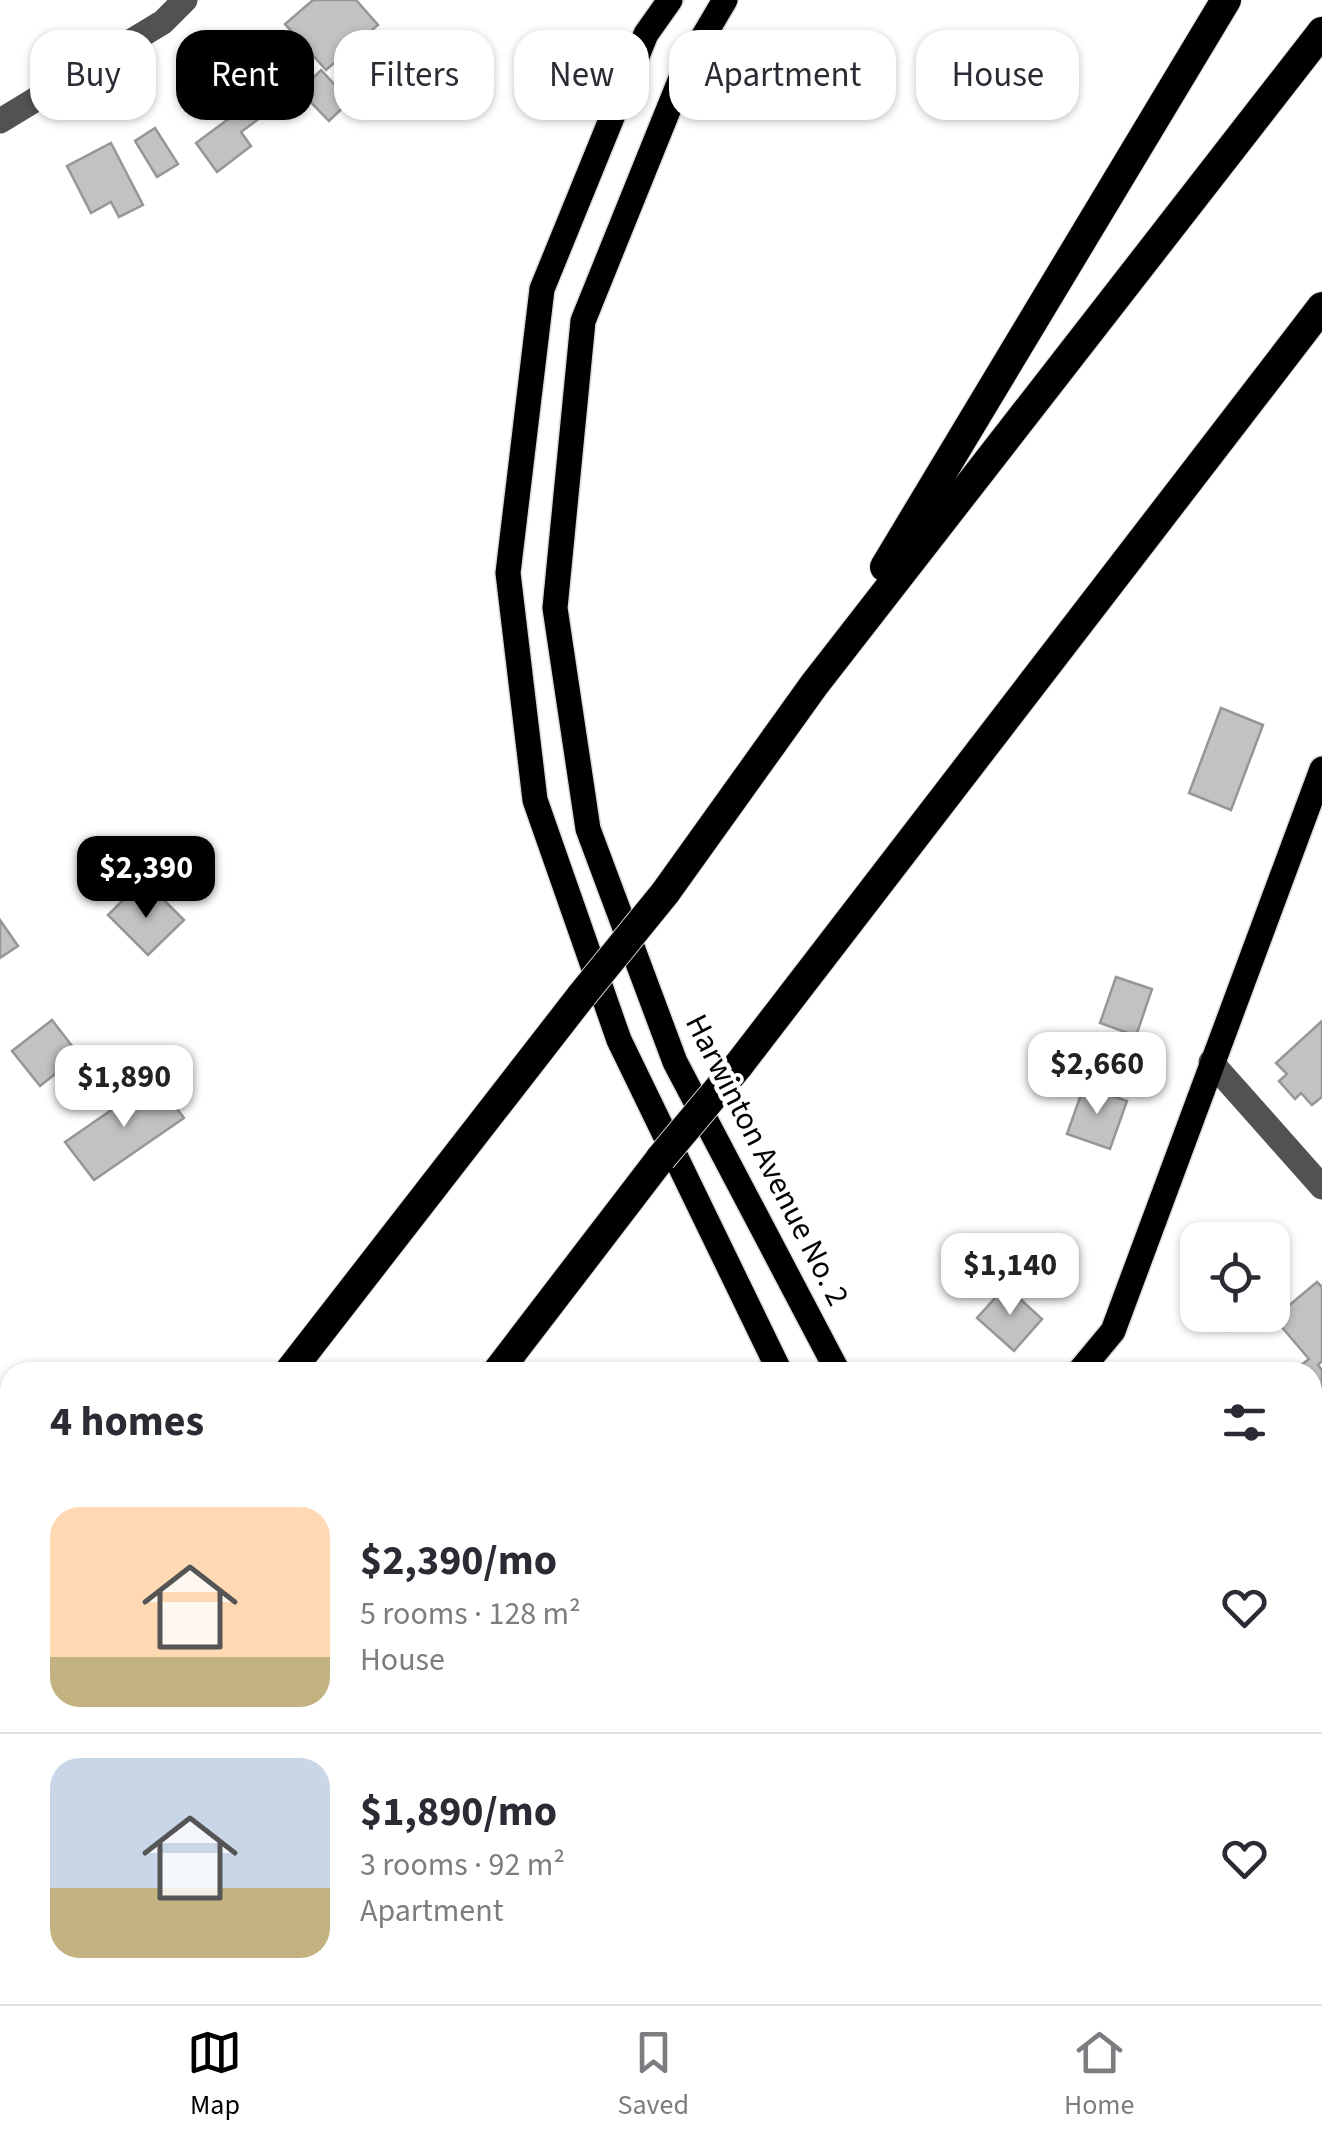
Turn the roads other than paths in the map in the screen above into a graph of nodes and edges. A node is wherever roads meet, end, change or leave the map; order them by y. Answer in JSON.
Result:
{"nodes":[{"id":1,"x":185,"y":0,"type":"edge"},
{"id":2,"x":670,"y":0,"type":"edge"},
{"id":3,"x":726,"y":0,"type":"edge"},
{"id":4,"x":1226,"y":0,"type":"edge"},
{"id":5,"x":1322,"y":32,"type":"edge"},
{"id":6,"x":0,"y":122,"type":"edge"},
{"id":7,"x":1322,"y":306,"type":"edge"},
{"id":8,"x":814,"y":685,"type":"junction"},
{"id":9,"x":1322,"y":769,"type":"edge"},
{"id":10,"x":1211,"y":1062,"type":"junction"},
{"id":11,"x":1322,"y":1187,"type":"edge"},
{"id":12,"x":297,"y":1362,"type":"edge"},
{"id":13,"x":504,"y":1362,"type":"edge"},
{"id":14,"x":775,"y":1362,"type":"edge"},
{"id":15,"x":833,"y":1362,"type":"edge"},
{"id":16,"x":1087,"y":1362,"type":"edge"}],
"edges":[{"from":1,"to":6,"type":"street"},
{"from":2,"to":14,"type":"main road"},
{"from":3,"to":15,"type":"main road","name":"Harwinton Avenue No. 2"},
{"from":4,"to":8,"type":"highway"},
{"from":5,"to":8,"type":"highway"},
{"from":7,"to":13,"type":"highway","bridge":true},
{"from":8,"to":12,"type":"highway","bridge":true},
{"from":9,"to":10,"type":"main road"},
{"from":10,"to":11,"type":"street"},
{"from":10,"to":16,"type":"main road"}]}
